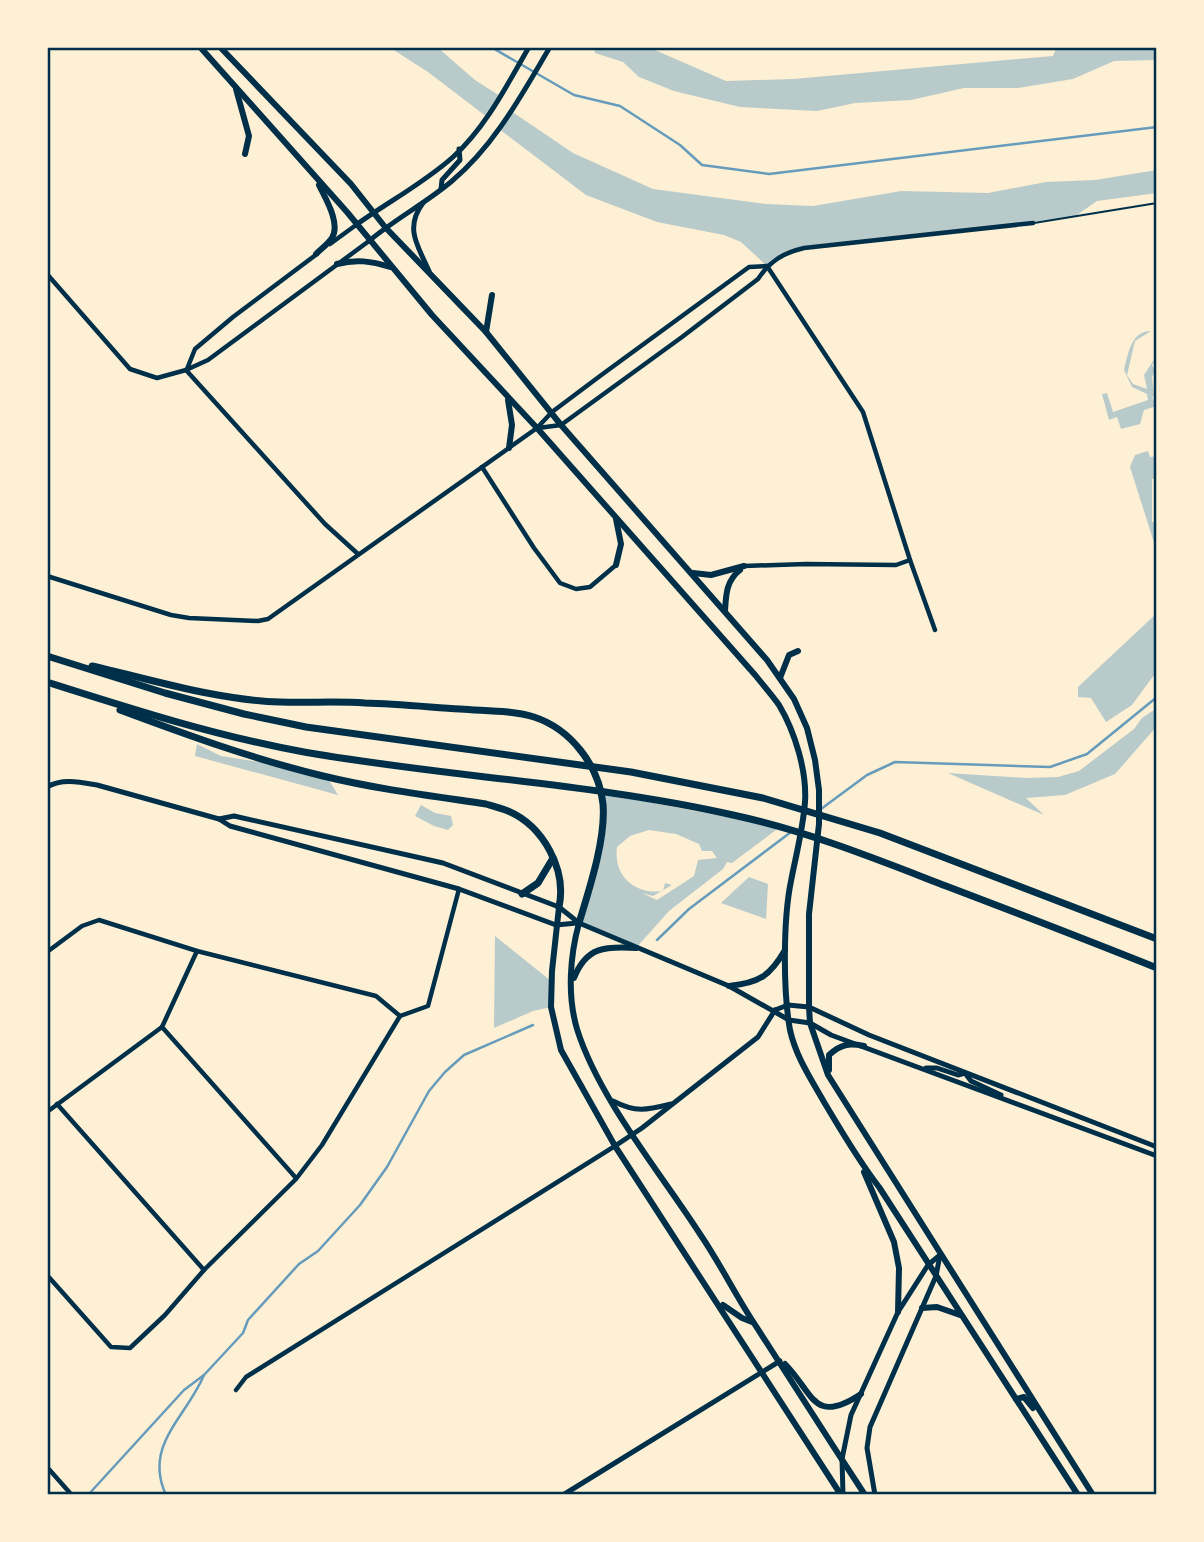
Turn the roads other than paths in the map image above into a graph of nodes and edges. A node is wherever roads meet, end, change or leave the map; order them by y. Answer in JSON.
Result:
{"nodes":[{"id":1,"x":200,"y":47,"type":"edge"},
{"id":2,"x":220,"y":47,"type":"edge"},
{"id":3,"x":529,"y":47,"type":"edge"},
{"id":4,"x":550,"y":47,"type":"edge"},
{"id":5,"x":235,"y":87,"type":"junction"},
{"id":6,"x":459,"y":149,"type":"junction"},
{"id":7,"x":245,"y":154,"type":"dead end"},
{"id":8,"x":316,"y":180,"type":"junction"},
{"id":9,"x":441,"y":189,"type":"junction"},
{"id":10,"x":426,"y":199,"type":"junction"},
{"id":11,"x":1157,"y":203,"type":"edge"},
{"id":12,"x":373,"y":213,"type":"junction"},
{"id":13,"x":1033,"y":223,"type":"joint"},
{"id":14,"x":356,"y":225,"type":"junction"},
{"id":15,"x":385,"y":227,"type":"junction"},
{"id":16,"x":369,"y":241,"type":"junction"},
{"id":17,"x":316,"y":254,"type":"junction"},
{"id":18,"x":337,"y":264,"type":"junction"},
{"id":19,"x":767,"y":266,"type":"junction"},
{"id":20,"x":392,"y":268,"type":"junction"},
{"id":21,"x":47,"y":274,"type":"edge"},
{"id":22,"x":430,"y":274,"type":"junction"},
{"id":23,"x":492,"y":295,"type":"dead end"},
{"id":24,"x":486,"y":332,"type":"junction"},
{"id":25,"x":186,"y":370,"type":"junction"},
{"id":26,"x":508,"y":398,"type":"junction"},
{"id":27,"x":552,"y":412,"type":"junction"},
{"id":28,"x":561,"y":425,"type":"junction"},
{"id":29,"x":537,"y":428,"type":"junction"},
{"id":30,"x":509,"y":448,"type":"junction"},
{"id":31,"x":482,"y":467,"type":"junction"},
{"id":32,"x":615,"y":517,"type":"junction"},
{"id":33,"x":358,"y":554,"type":"junction"},
{"id":34,"x":910,"y":560,"type":"junction"},
{"id":35,"x":616,"y":565,"type":"joint"},
{"id":36,"x":744,"y":566,"type":"junction"},
{"id":37,"x":693,"y":573,"type":"junction"},
{"id":38,"x":47,"y":576,"type":"edge"},
{"id":39,"x":725,"y":611,"type":"junction"},
{"id":40,"x":935,"y":630,"type":"dead end"},
{"id":41,"x":798,"y":650,"type":"dead end"},
{"id":42,"x":47,"y":656,"type":"edge"},
{"id":43,"x":780,"y":678,"type":"junction"},
{"id":44,"x":47,"y":682,"type":"edge"},
{"id":45,"x":47,"y":788,"type":"edge"},
{"id":46,"x":219,"y":819,"type":"junction"},
{"id":47,"x":553,"y":857,"type":"junction"},
{"id":48,"x":460,"y":889,"type":"junction"},
{"id":49,"x":522,"y":894,"type":"junction"},
{"id":50,"x":559,"y":907,"type":"junction"},
{"id":51,"x":579,"y":923,"type":"junction"},
{"id":52,"x":556,"y":925,"type":"junction"},
{"id":53,"x":1157,"y":939,"type":"edge"},
{"id":54,"x":636,"y":948,"type":"junction"},
{"id":55,"x":786,"y":948,"type":"junction"},
{"id":56,"x":197,"y":951,"type":"junction"},
{"id":57,"x":47,"y":952,"type":"edge"},
{"id":58,"x":1157,"y":968,"type":"edge"},
{"id":59,"x":572,"y":983,"type":"junction"},
{"id":60,"x":729,"y":986,"type":"junction"},
{"id":61,"x":788,"y":1005,"type":"junction"},
{"id":62,"x":808,"y":1007,"type":"junction"},
{"id":63,"x":775,"y":1010,"type":"junction"},
{"id":64,"x":400,"y":1016,"type":"junction"},
{"id":65,"x":789,"y":1020,"type":"junction"},
{"id":66,"x":810,"y":1023,"type":"junction"},
{"id":67,"x":162,"y":1027,"type":"junction"},
{"id":68,"x":864,"y":1046,"type":"junction"},
{"id":69,"x":923,"y":1068,"type":"junction"},
{"id":70,"x":965,"y":1073,"type":"junction"},
{"id":71,"x":828,"y":1075,"type":"junction"},
{"id":72,"x":1006,"y":1099,"type":"junction"},
{"id":73,"x":613,"y":1101,"type":"junction"},
{"id":74,"x":674,"y":1103,"type":"junction"},
{"id":75,"x":57,"y":1104,"type":"junction"},
{"id":76,"x":47,"y":1112,"type":"edge"},
{"id":77,"x":633,"y":1135,"type":"junction"},
{"id":78,"x":615,"y":1146,"type":"junction"},
{"id":79,"x":1157,"y":1147,"type":"edge"},
{"id":80,"x":1157,"y":1156,"type":"edge"},
{"id":81,"x":859,"y":1161,"type":"junction"},
{"id":82,"x":296,"y":1179,"type":"junction"},
{"id":83,"x":940,"y":1255,"type":"junction"},
{"id":84,"x":928,"y":1265,"type":"junction"},
{"id":85,"x":204,"y":1270,"type":"junction"},
{"id":86,"x":47,"y":1275,"type":"edge"},
{"id":87,"x":936,"y":1276,"type":"junction"},
{"id":88,"x":718,"y":1302,"type":"junction"},
{"id":89,"x":922,"y":1308,"type":"junction"},
{"id":90,"x":898,"y":1312,"type":"junction"},
{"id":91,"x":961,"y":1315,"type":"junction"},
{"id":92,"x":753,"y":1322,"type":"junction"},
{"id":93,"x":778,"y":1358,"type":"junction"},
{"id":94,"x":761,"y":1372,"type":"junction"},
{"id":95,"x":236,"y":1390,"type":"dead end"},
{"id":96,"x":861,"y":1394,"type":"junction"},
{"id":97,"x":1016,"y":1399,"type":"junction"},
{"id":98,"x":1054,"y":1434,"type":"junction"},
{"id":99,"x":842,"y":1459,"type":"junction"},
{"id":100,"x":47,"y":1467,"type":"edge"},
{"id":101,"x":70,"y":1493,"type":"dead end"},
{"id":102,"x":563,"y":1495,"type":"edge"},
{"id":103,"x":842,"y":1495,"type":"edge"},
{"id":104,"x":865,"y":1495,"type":"edge"},
{"id":105,"x":875,"y":1495,"type":"edge"},
{"id":106,"x":1078,"y":1495,"type":"edge"},
{"id":107,"x":1093,"y":1495,"type":"edge"}],
"edges":[{"from":1,"to":5,"type":"main road"},
{"from":2,"to":12,"type":"main road"},
{"from":3,"to":6,"type":"main road"},
{"from":4,"to":9,"type":"main road"},
{"from":5,"to":7,"type":"main road"},
{"from":5,"to":8,"type":"main road"},
{"from":6,"to":9,"type":"main road"},
{"from":6,"to":12,"type":"main road"},
{"from":8,"to":14,"type":"main road"},
{"from":8,"to":17,"type":"main road"},
{"from":9,"to":10,"type":"main road"},
{"from":10,"to":15,"type":"main road"},
{"from":10,"to":22,"type":"main road"},
{"from":11,"to":13,"type":"lane"},
{"from":12,"to":14,"type":"main road"},
{"from":12,"to":15,"type":"main road"},
{"from":13,"to":19,"type":"street"},
{"from":14,"to":16,"type":"main road"},
{"from":14,"to":17,"type":"street"},
{"from":15,"to":16,"type":"main road"},
{"from":15,"to":22,"type":"main road"},
{"from":16,"to":18,"type":"street"},
{"from":16,"to":20,"type":"main road"},
{"from":17,"to":25,"type":"street"},
{"from":18,"to":20,"type":"main road"},
{"from":18,"to":25,"type":"street"},
{"from":19,"to":27,"type":"street"},
{"from":19,"to":28,"type":"street"},
{"from":19,"to":34,"type":"street"},
{"from":20,"to":26,"type":"main road"},
{"from":21,"to":25,"type":"street"},
{"from":22,"to":24,"type":"main road"},
{"from":23,"to":24,"type":"main road"},
{"from":24,"to":27,"type":"main road"},
{"from":25,"to":33,"type":"street"},
{"from":26,"to":29,"type":"main road"},
{"from":26,"to":30,"type":"main road"},
{"from":27,"to":28,"type":"main road"},
{"from":27,"to":29,"type":"street"},
{"from":28,"to":29,"type":"street"},
{"from":28,"to":37,"type":"main road"},
{"from":29,"to":30,"type":"street"},
{"from":29,"to":32,"type":"main road"},
{"from":30,"to":31,"type":"street"},
{"from":31,"to":33,"type":"street"},
{"from":31,"to":35,"type":"street"},
{"from":32,"to":35,"type":"main road"},
{"from":32,"to":55,"type":"main road"},
{"from":33,"to":38,"type":"street"},
{"from":34,"to":36,"type":"street"},
{"from":34,"to":40,"type":"street"},
{"from":36,"to":37,"type":"main road"},
{"from":36,"to":39,"type":"main road"},
{"from":37,"to":39,"type":"main road"},
{"from":39,"to":43,"type":"main road"},
{"from":41,"to":43,"type":"main road"},
{"from":42,"to":51,"type":"highway"},
{"from":42,"to":53,"type":"highway"},
{"from":43,"to":62,"type":"main road"},
{"from":44,"to":47,"type":"highway"},
{"from":44,"to":58,"type":"highway"},
{"from":45,"to":46,"type":"main road"},
{"from":46,"to":48,"type":"main road"},
{"from":46,"to":49,"type":"main road"},
{"from":47,"to":49,"type":"highway"},
{"from":47,"to":50,"type":"highway"},
{"from":48,"to":52,"type":"main road"},
{"from":48,"to":64,"type":"street"},
{"from":49,"to":50,"type":"main road"},
{"from":50,"to":51,"type":"main road"},
{"from":50,"to":52,"type":"main road"},
{"from":51,"to":52,"type":"main road"},
{"from":51,"to":54,"type":"main road"},
{"from":51,"to":59,"type":"main road"},
{"from":52,"to":78,"type":"main road"},
{"from":54,"to":59,"type":"main road"},
{"from":54,"to":60,"type":"main road"},
{"from":55,"to":60,"type":"main road"},
{"from":55,"to":61,"type":"main road"},
{"from":56,"to":57,"type":"street"},
{"from":56,"to":64,"type":"street"},
{"from":56,"to":67,"type":"street"},
{"from":59,"to":73,"type":"main road"},
{"from":60,"to":63,"type":"main road"},
{"from":61,"to":62,"type":"main road"},
{"from":61,"to":63,"type":"main road"},
{"from":61,"to":65,"type":"main road"},
{"from":62,"to":66,"type":"main road"},
{"from":62,"to":70,"type":"main road"},
{"from":63,"to":65,"type":"main road"},
{"from":63,"to":74,"type":"main road"},
{"from":64,"to":82,"type":"street"},
{"from":65,"to":66,"type":"main road"},
{"from":65,"to":81,"type":"main road"},
{"from":66,"to":68,"type":"main road"},
{"from":66,"to":71,"type":"main road"},
{"from":67,"to":75,"type":"street"},
{"from":67,"to":82,"type":"street"},
{"from":68,"to":69,"type":"main road"},
{"from":68,"to":71,"type":"main road"},
{"from":69,"to":70,"type":"main road"},
{"from":69,"to":72,"type":"main road"},
{"from":70,"to":72,"type":"main road"},
{"from":70,"to":79,"type":"main road"},
{"from":71,"to":83,"type":"main road"},
{"from":72,"to":80,"type":"main road"},
{"from":73,"to":74,"type":"main road"},
{"from":73,"to":77,"type":"main road"},
{"from":74,"to":77,"type":"main road"},
{"from":75,"to":76,"type":"street"},
{"from":75,"to":85,"type":"street"},
{"from":77,"to":78,"type":"main road"},
{"from":77,"to":92,"type":"main road"},
{"from":78,"to":88,"type":"main road"},
{"from":78,"to":95,"type":"street"},
{"from":81,"to":84,"type":"main road"},
{"from":81,"to":90,"type":"main road"},
{"from":82,"to":85,"type":"street"},
{"from":83,"to":84,"type":"main road"},
{"from":83,"to":87,"type":"main road"},
{"from":83,"to":98,"type":"main road"},
{"from":84,"to":87,"type":"main road"},
{"from":84,"to":90,"type":"main road"},
{"from":85,"to":86,"type":"street"},
{"from":87,"to":89,"type":"main road"},
{"from":87,"to":91,"type":"main road"},
{"from":88,"to":92,"type":"main road"},
{"from":88,"to":94,"type":"main road"},
{"from":89,"to":91,"type":"main road"},
{"from":89,"to":105,"type":"main road"},
{"from":90,"to":96,"type":"main road"},
{"from":91,"to":97,"type":"main road"},
{"from":92,"to":93,"type":"main road"},
{"from":93,"to":94,"type":"main road"},
{"from":93,"to":96,"type":"main road"},
{"from":93,"to":99,"type":"main road"},
{"from":94,"to":102,"type":"main road"},
{"from":94,"to":103,"type":"main road"},
{"from":96,"to":99,"type":"main road"},
{"from":97,"to":98,"type":"main road"},
{"from":97,"to":106,"type":"main road"},
{"from":98,"to":107,"type":"main road"},
{"from":99,"to":103,"type":"main road"},
{"from":99,"to":104,"type":"main road"},
{"from":100,"to":101,"type":"street"}]}
